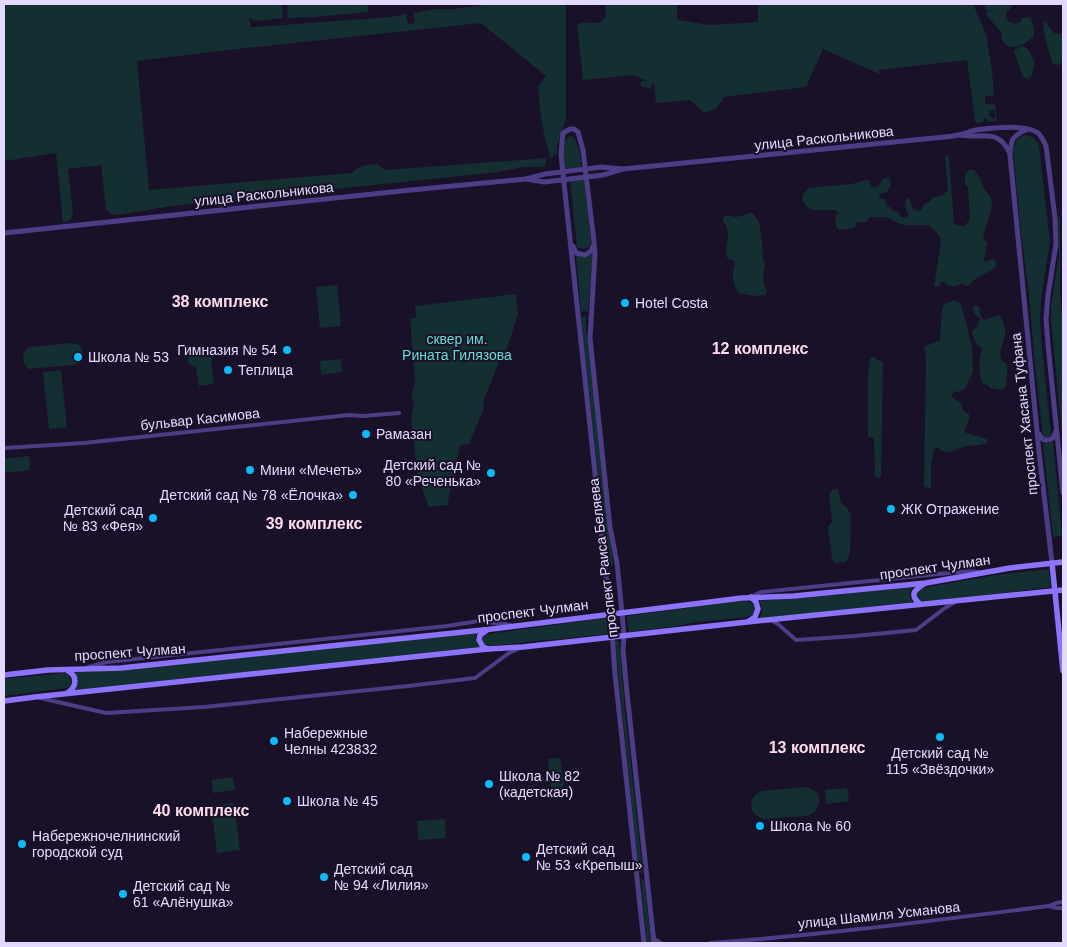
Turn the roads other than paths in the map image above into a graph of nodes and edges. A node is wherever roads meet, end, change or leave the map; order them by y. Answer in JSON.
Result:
{"nodes":[{"id":1,"x":1026,"y":130,"type":"junction"},
{"id":2,"x":960,"y":135,"type":"junction"},
{"id":3,"x":1010,"y":155,"type":"junction"},
{"id":4,"x":586,"y":169,"type":"junction"},
{"id":5,"x":623,"y":169,"type":"junction"},
{"id":6,"x":563,"y":171,"type":"junction"},
{"id":7,"x":587,"y":177,"type":"junction"},
{"id":8,"x":526,"y":179,"type":"junction"},
{"id":9,"x":564,"y":179,"type":"junction"},
{"id":10,"x":4,"y":233,"type":"edge"},
{"id":11,"x":594,"y":242,"type":"junction"},
{"id":12,"x":571,"y":243,"type":"junction"},
{"id":13,"x":582,"y":314,"type":"junction"},
{"id":14,"x":591,"y":318,"type":"junction"},
{"id":15,"x":399,"y":413,"type":"dead end"},
{"id":16,"x":1038,"y":430,"type":"junction"},
{"id":17,"x":1057,"y":430,"type":"junction"},
{"id":18,"x":4,"y":448,"type":"edge"},
{"id":19,"x":1063,"y":493,"type":"edge"},
{"id":20,"x":1063,"y":562,"type":"edge"},
{"id":21,"x":604,"y":563,"type":"junction"},
{"id":22,"x":617,"y":563,"type":"junction"},
{"id":23,"x":1052,"y":563,"type":"junction"},
{"id":24,"x":983,"y":572,"type":"junction"},
{"id":25,"x":926,"y":583,"type":"junction"},
{"id":26,"x":1063,"y":590,"type":"edge"},
{"id":27,"x":1055,"y":591,"type":"junction"},
{"id":28,"x":751,"y":597,"type":"junction"},
{"id":29,"x":956,"y":602,"type":"junction"},
{"id":30,"x":921,"y":604,"type":"junction"},
{"id":31,"x":622,"y":613,"type":"junction"},
{"id":32,"x":610,"y":614,"type":"junction"},
{"id":33,"x":771,"y":620,"type":"junction"},
{"id":34,"x":747,"y":622,"type":"junction"},
{"id":35,"x":515,"y":625,"type":"junction"},
{"id":36,"x":492,"y":628,"type":"junction"},
{"id":37,"x":624,"y":636,"type":"junction"},
{"id":38,"x":612,"y":638,"type":"junction"},
{"id":39,"x":523,"y":647,"type":"junction"},
{"id":40,"x":488,"y":649,"type":"junction"},
{"id":41,"x":66,"y":669,"type":"junction"},
{"id":42,"x":82,"y":669,"type":"junction"},
{"id":43,"x":1063,"y":671,"type":"edge"},
{"id":44,"x":4,"y":675,"type":"edge"},
{"id":45,"x":65,"y":694,"type":"junction"},
{"id":46,"x":35,"y":697,"type":"junction"},
{"id":47,"x":4,"y":701,"type":"edge"},
{"id":48,"x":637,"y":881,"type":"junction"},
{"id":49,"x":648,"y":881,"type":"junction"},
{"id":50,"x":1063,"y":902,"type":"edge"},
{"id":51,"x":1049,"y":906,"type":"junction"},
{"id":52,"x":1063,"y":908,"type":"edge"},
{"id":53,"x":644,"y":941,"type":"edge"},
{"id":54,"x":654,"y":941,"type":"edge"},
{"id":55,"x":639,"y":943,"type":"edge"},
{"id":56,"x":661,"y":943,"type":"edge"},
{"id":57,"x":710,"y":943,"type":"edge"}],
"edges":[{"from":1,"to":2,"type":"street","name":"улица Раскольникова"},
{"from":1,"to":3,"type":"street"},
{"from":1,"to":17,"type":"street"},
{"from":2,"to":3,"type":"street"},
{"from":2,"to":5,"type":"street","name":"улица Раскольникова"},
{"from":3,"to":16,"type":"street","name":"проспект Хасана Туфана"},
{"from":4,"to":5,"type":"street","name":"улица Раскольникова"},
{"from":4,"to":6,"type":"street","name":"улица Раскольникова"},
{"from":4,"to":6,"type":"street","name":"проспект Раиса Беляева"},
{"from":4,"to":7,"type":"street","name":"проспект Раиса Беляева"},
{"from":5,"to":7,"type":"street","name":"улица Раскольникова"},
{"from":6,"to":8,"type":"street","name":"улица Раскольникова"},
{"from":6,"to":9,"type":"street","name":"проспект Раиса Беляева"},
{"from":7,"to":9,"type":"street","name":"улица Раскольникова"},
{"from":7,"to":11,"type":"street","name":"проспект Раиса Беляева"},
{"from":8,"to":9,"type":"street","name":"улица Раскольникова"},
{"from":8,"to":10,"type":"street","name":"улица Раскольникова"},
{"from":9,"to":12,"type":"street","name":"проспект Раиса Беляева"},
{"from":11,"to":12,"type":"street"},
{"from":11,"to":14,"type":"street","name":"проспект Раиса Беляева"},
{"from":12,"to":13,"type":"street","name":"проспект Раиса Беляева"},
{"from":13,"to":14,"type":"street"},
{"from":13,"to":21,"type":"street","name":"проспект Раиса Беляева"},
{"from":14,"to":22,"type":"street","name":"проспект Раиса Беляева"},
{"from":15,"to":18,"type":"street","name":"бульвар Касимова"},
{"from":16,"to":17,"type":"street"},
{"from":16,"to":23,"type":"street","name":"проспект Хасана Туфана"},
{"from":17,"to":19,"type":"street"},
{"from":20,"to":23,"type":"main road","name":"проспект Чулман"},
{"from":21,"to":22,"type":"street"},
{"from":21,"to":32,"type":"street","name":"проспект Раиса Беляева"},
{"from":22,"to":31,"type":"street","name":"проспект Раиса Беляева"},
{"from":23,"to":24,"type":"main road","name":"проспект Чулман"},
{"from":23,"to":27,"type":"main road","name":"проспект Хасана Туфана"},
{"from":24,"to":25,"type":"main road","name":"проспект Чулман"},
{"from":24,"to":28,"type":"street"},
{"from":25,"to":28,"type":"main road","name":"проспект Чулман"},
{"from":25,"to":30,"type":"main road"},
{"from":26,"to":27,"type":"main road"},
{"from":27,"to":29,"type":"main road"},
{"from":27,"to":43,"type":"main road","name":"проспект Хасана Туфана"},
{"from":28,"to":31,"type":"main road","name":"проспект Чулман"},
{"from":28,"to":34,"type":"main road"},
{"from":29,"to":30,"type":"main road"},
{"from":29,"to":33,"type":"street"},
{"from":30,"to":33,"type":"main road"},
{"from":31,"to":32,"type":"main road","name":"проспект Чулман"},
{"from":31,"to":37,"type":"street","name":"проспект Раиса Беляева"},
{"from":32,"to":35,"type":"main road","name":"проспект Чулман"},
{"from":32,"to":38,"type":"street","name":"проспект Раиса Беляева"},
{"from":33,"to":34,"type":"main road"},
{"from":34,"to":37,"type":"main road"},
{"from":35,"to":36,"type":"main road","name":"проспект Чулман"},
{"from":35,"to":42,"type":"street"},
{"from":36,"to":40,"type":"main road"},
{"from":36,"to":42,"type":"main road","name":"проспект Чулман"},
{"from":37,"to":38,"type":"main road"},
{"from":37,"to":49,"type":"street","name":"проспект Раиса Беляева"},
{"from":38,"to":39,"type":"main road"},
{"from":38,"to":48,"type":"street","name":"проспект Раиса Беляева"},
{"from":39,"to":40,"type":"main road"},
{"from":39,"to":46,"type":"street"},
{"from":40,"to":45,"type":"main road"},
{"from":41,"to":42,"type":"main road","name":"проспект Чулман"},
{"from":41,"to":44,"type":"main road","name":"проспект Чулман"},
{"from":41,"to":45,"type":"main road"},
{"from":45,"to":46,"type":"main road"},
{"from":46,"to":47,"type":"main road"},
{"from":48,"to":49,"type":"street"},
{"from":48,"to":53,"type":"street","name":"проспект Раиса Беляева"},
{"from":49,"to":54,"type":"street","name":"проспект Раиса Беляева"},
{"from":50,"to":51,"type":"street","name":"улица Шамиля Усманова"},
{"from":51,"to":52,"type":"street","name":"улица Шамиля Усманова"},
{"from":51,"to":57,"type":"street","name":"улица Шамиля Усманова"},
{"from":53,"to":55,"type":"street"},
{"from":54,"to":56,"type":"street"}]}
